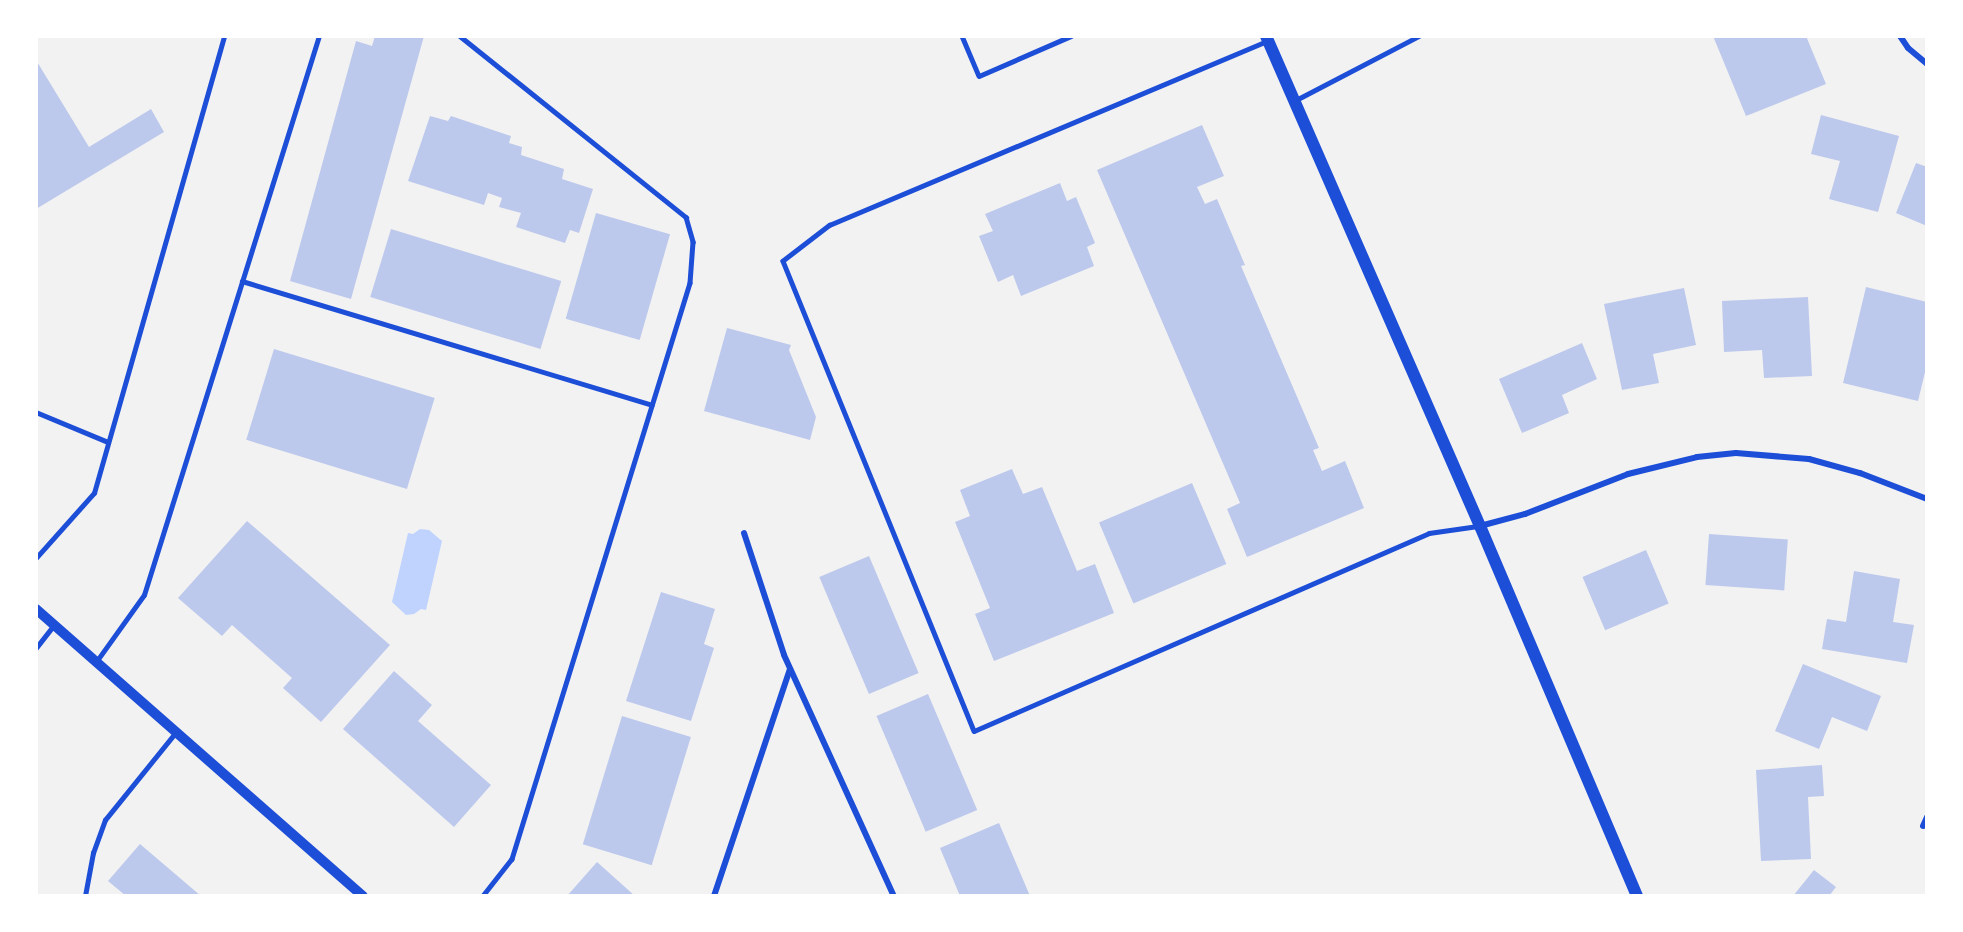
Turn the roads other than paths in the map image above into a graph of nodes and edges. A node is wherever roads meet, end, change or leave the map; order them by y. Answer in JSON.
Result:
{"nodes":[{"id":1,"x":224,"y":36,"type":"edge"},
{"id":2,"x":319,"y":36,"type":"edge"},
{"id":3,"x":459,"y":36,"type":"edge"},
{"id":4,"x":962,"y":36,"type":"edge"},
{"id":5,"x":1071,"y":36,"type":"edge"},
{"id":6,"x":1419,"y":36,"type":"edge"},
{"id":7,"x":1900,"y":36,"type":"edge"},
{"id":8,"x":1268,"y":39,"type":"edge"},
{"id":9,"x":1927,"y":64,"type":"edge"},
{"id":10,"x":1294,"y":101,"type":"junction"},
{"id":11,"x":242,"y":281,"type":"junction"},
{"id":12,"x":652,"y":405,"type":"junction"},
{"id":13,"x":36,"y":412,"type":"edge"},
{"id":14,"x":108,"y":442,"type":"junction"},
{"id":15,"x":1927,"y":499,"type":"edge"},
{"id":16,"x":1480,"y":526,"type":"junction"},
{"id":17,"x":744,"y":533,"type":"dead end"},
{"id":18,"x":36,"y":558,"type":"edge"},
{"id":19,"x":36,"y":609,"type":"edge"},
{"id":20,"x":54,"y":625,"type":"junction"},
{"id":21,"x":36,"y":648,"type":"edge"},
{"id":22,"x":96,"y":662,"type":"junction"},
{"id":23,"x":790,"y":669,"type":"junction"},
{"id":24,"x":176,"y":732,"type":"junction"},
{"id":25,"x":1927,"y":817,"type":"edge"},
{"id":26,"x":1923,"y":826,"type":"dead end"},
{"id":27,"x":85,"y":896,"type":"edge"},
{"id":28,"x":363,"y":896,"type":"edge"},
{"id":29,"x":483,"y":896,"type":"edge"},
{"id":30,"x":714,"y":896,"type":"edge"},
{"id":31,"x":894,"y":896,"type":"edge"},
{"id":32,"x":1637,"y":896,"type":"edge"}],
"edges":[{"from":1,"to":14,"type":"lane"},
{"from":2,"to":11,"type":"lane"},
{"from":3,"to":12,"type":"lane"},
{"from":4,"to":5,"type":"lane"},
{"from":6,"to":10,"type":"lane"},
{"from":7,"to":9,"type":"street"},
{"from":8,"to":10,"type":"main road"},
{"from":8,"to":16,"type":"lane"},
{"from":10,"to":16,"type":"main road"},
{"from":11,"to":12,"type":"lane"},
{"from":11,"to":22,"type":"lane"},
{"from":12,"to":29,"type":"lane"},
{"from":13,"to":14,"type":"lane"},
{"from":14,"to":18,"type":"lane"},
{"from":15,"to":16,"type":"street"},
{"from":16,"to":32,"type":"main road"},
{"from":17,"to":23,"type":"street"},
{"from":19,"to":20,"type":"street"},
{"from":20,"to":21,"type":"lane"},
{"from":20,"to":22,"type":"street"},
{"from":22,"to":24,"type":"street"},
{"from":23,"to":30,"type":"street"},
{"from":23,"to":31,"type":"street"},
{"from":24,"to":27,"type":"lane"},
{"from":24,"to":28,"type":"street"},
{"from":25,"to":26,"type":"street"}]}
